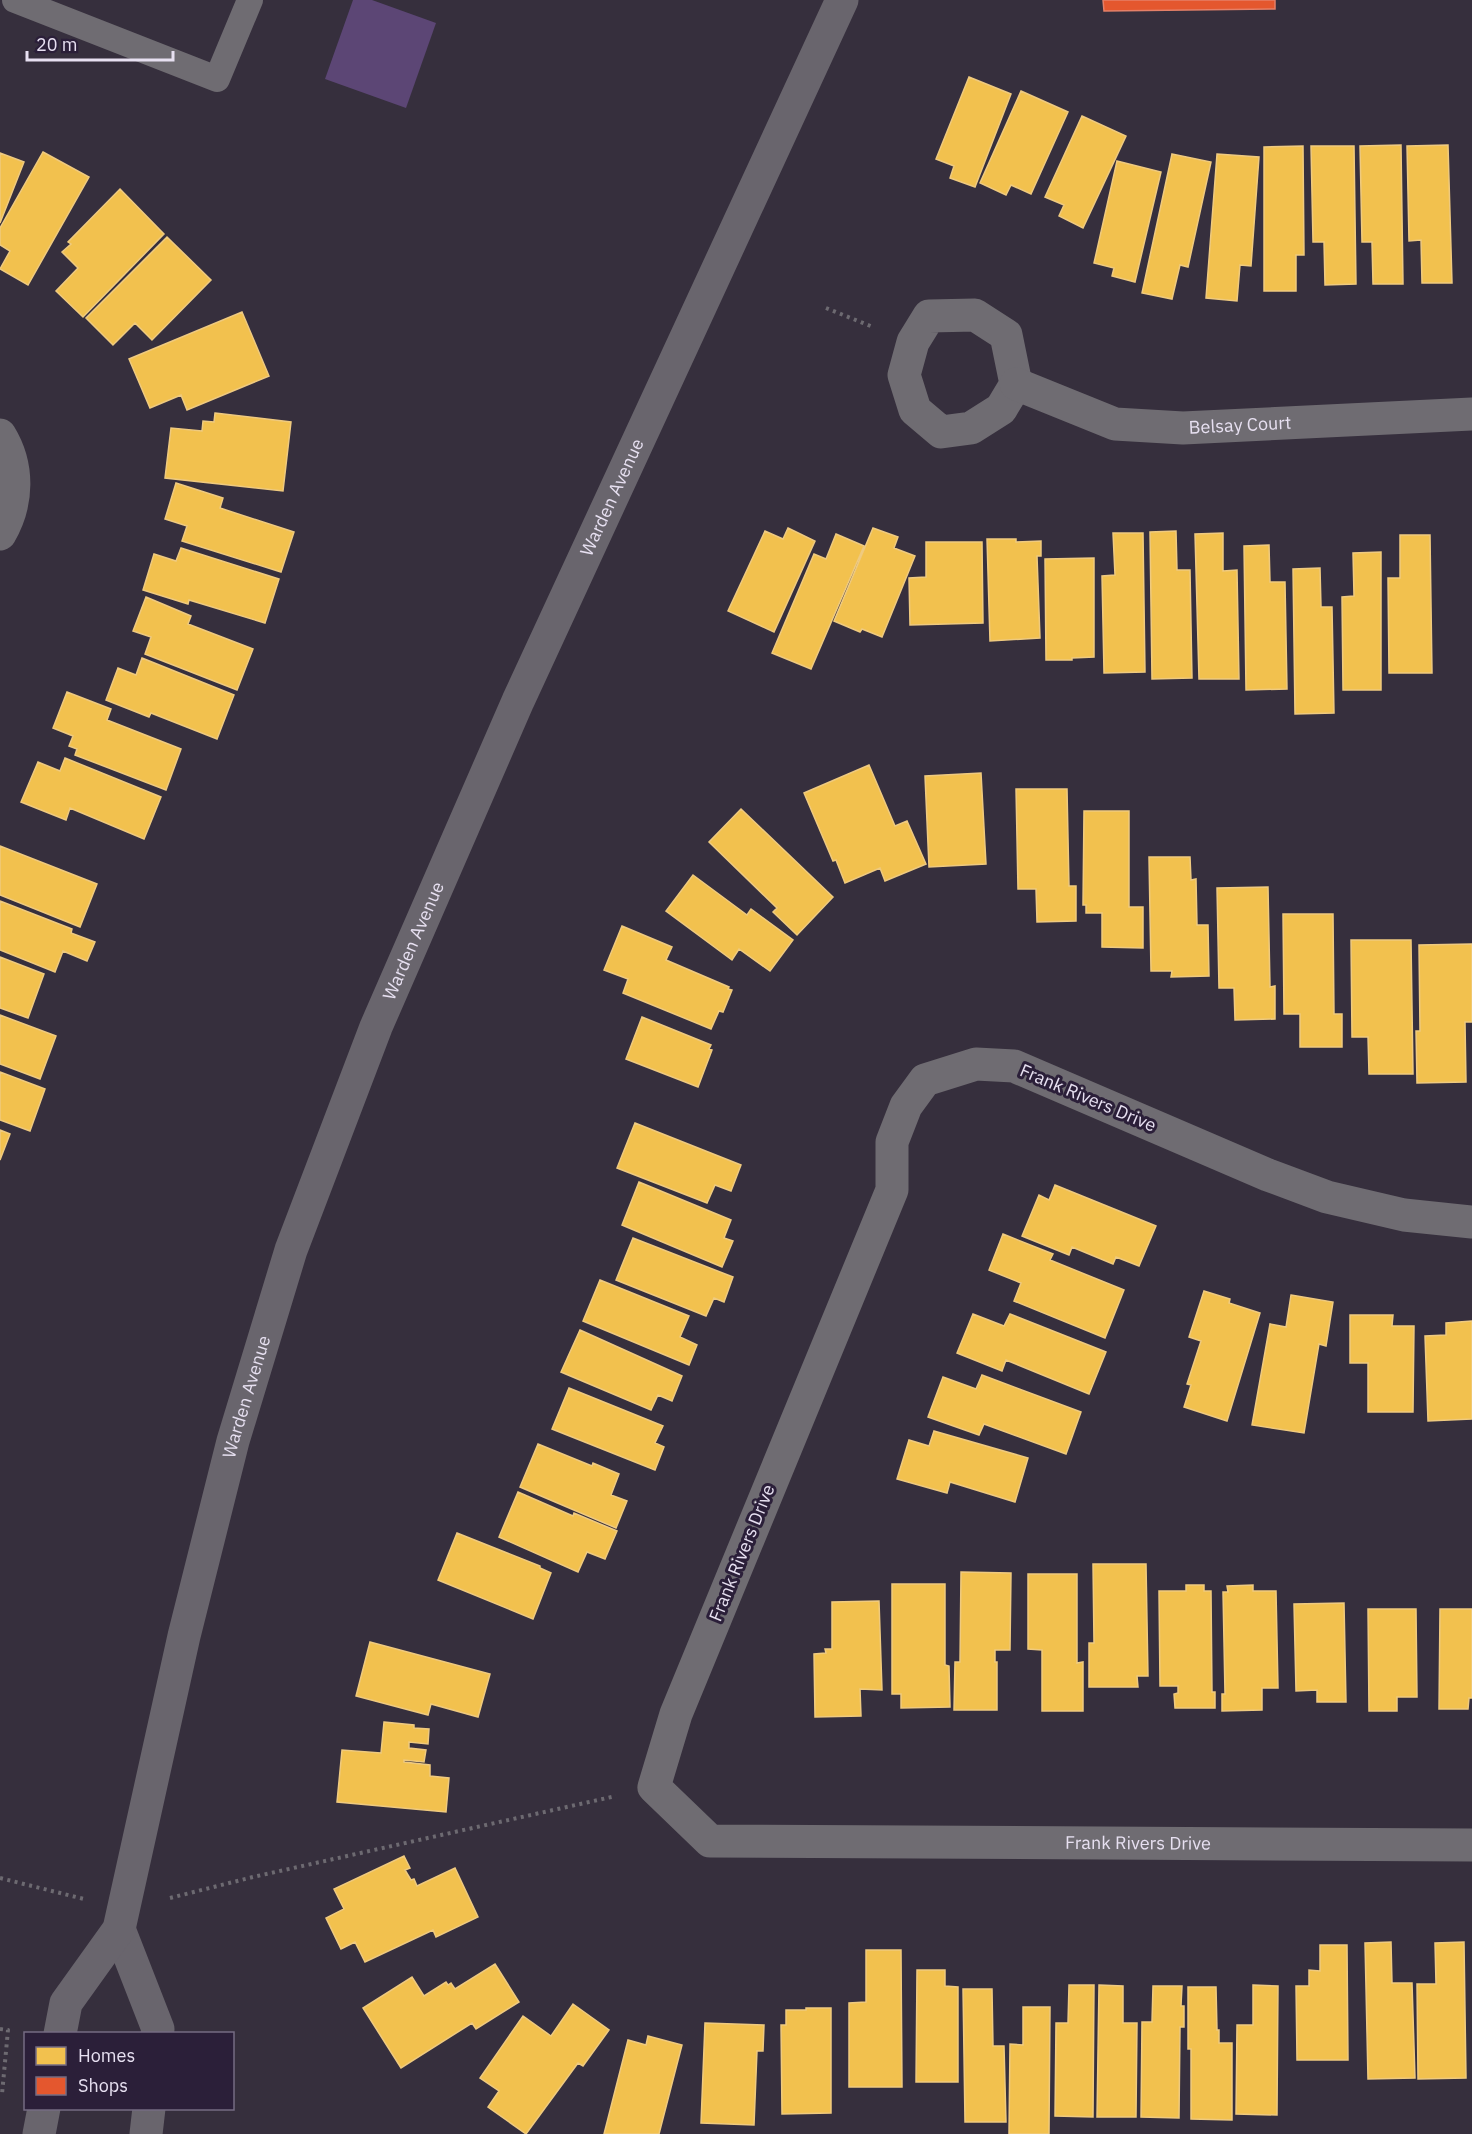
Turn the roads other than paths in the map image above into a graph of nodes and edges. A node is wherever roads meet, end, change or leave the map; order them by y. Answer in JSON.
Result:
{"nodes":[{"id":1,"x":15,"y":0,"type":"edge"},
{"id":2,"x":250,"y":0,"type":"edge"},
{"id":3,"x":842,"y":0,"type":"edge"},
{"id":4,"x":1016,"y":384,"type":"junction"},
{"id":5,"x":1472,"y":414,"type":"edge"},
{"id":6,"x":0,"y":435,"type":"edge"},
{"id":7,"x":0,"y":534,"type":"edge"},
{"id":8,"x":1472,"y":1222,"type":"edge"},
{"id":9,"x":1472,"y":1845,"type":"edge"},
{"id":10,"x":119,"y":1929,"type":"junction"},
{"id":11,"x":60,"y":2032,"type":"edge"},
{"id":12,"x":157,"y":2032,"type":"edge"},
{"id":13,"x":44,"y":2110,"type":"edge"},
{"id":14,"x":149,"y":2110,"type":"edge"},
{"id":15,"x":39,"y":2134,"type":"edge"},
{"id":16,"x":146,"y":2134,"type":"edge"}],
"edges":[{"from":1,"to":2,"type":"lane"},
{"from":3,"to":10,"type":"main road","name":"Warden Avenue"},
{"from":4,"to":4,"type":"street"},
{"from":4,"to":5,"type":"street","name":"Belsay Court"},
{"from":6,"to":7,"type":"street"},
{"from":8,"to":9,"type":"street","name":"Frank Rivers Drive"},
{"from":10,"to":11,"type":"main road","name":"Warden Avenue"},
{"from":10,"to":12,"type":"main road"},
{"from":13,"to":15,"type":"main road"},
{"from":14,"to":16,"type":"main road"}]}
